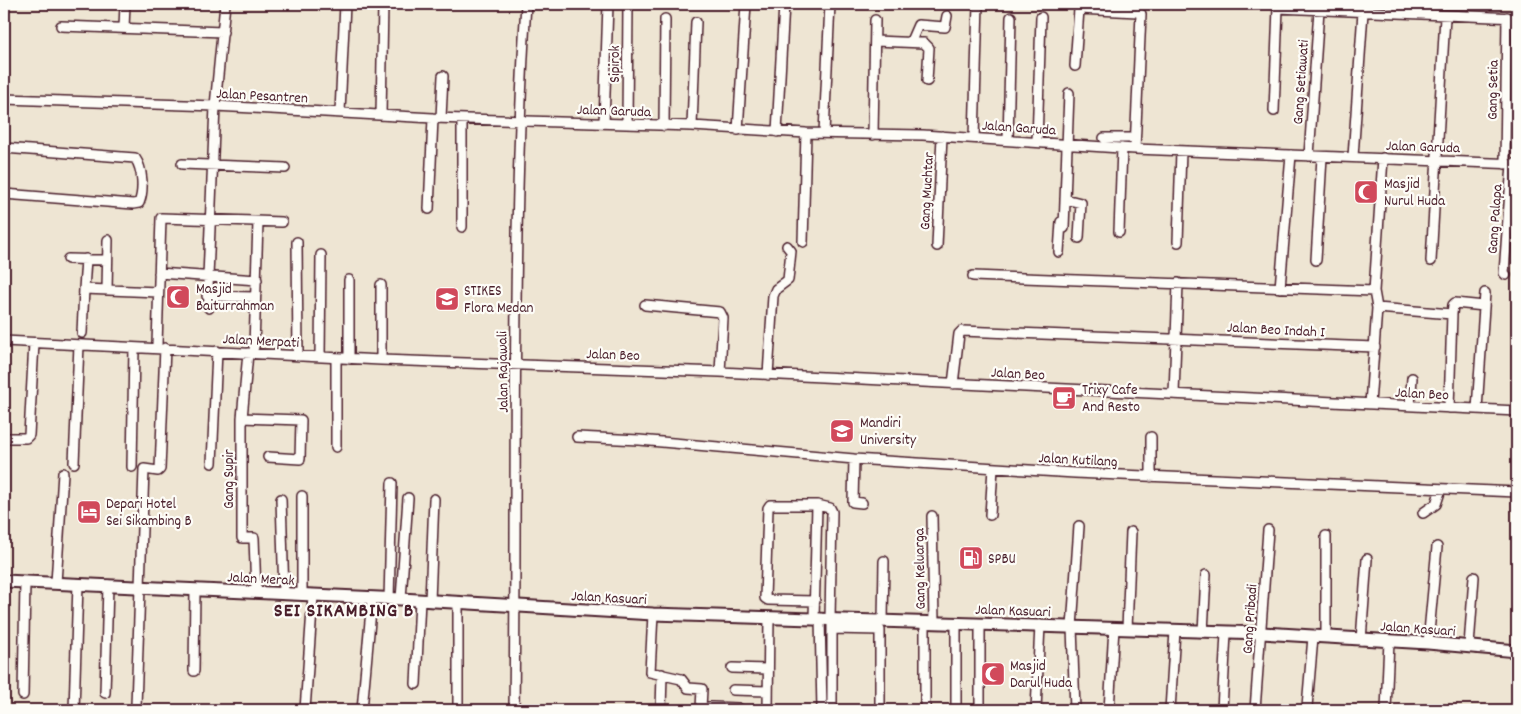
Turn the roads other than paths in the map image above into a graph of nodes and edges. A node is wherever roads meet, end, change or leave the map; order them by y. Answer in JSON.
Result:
{"nodes":[{"id":1,"x":125,"y":4,"type":"edge"},
{"id":2,"x":225,"y":4,"type":"edge"},
{"id":3,"x":345,"y":4,"type":"edge"},
{"id":4,"x":383,"y":4,"type":"edge"},
{"id":5,"x":526,"y":4,"type":"edge"},
{"id":6,"x":608,"y":4,"type":"edge"},
{"id":7,"x":628,"y":4,"type":"edge"},
{"id":8,"x":746,"y":4,"type":"edge"},
{"id":9,"x":784,"y":4,"type":"edge"},
{"id":10,"x":830,"y":4,"type":"edge"},
{"id":11,"x":978,"y":4,"type":"edge"},
{"id":12,"x":1319,"y":10,"type":"junction"},
{"id":13,"x":1363,"y":12,"type":"junction"},
{"id":14,"x":947,"y":16,"type":"dead end"},
{"id":15,"x":1011,"y":17,"type":"dead end"},
{"id":16,"x":1041,"y":17,"type":"dead end"},
{"id":17,"x":1445,"y":17,"type":"dead end"},
{"id":18,"x":1507,"y":18,"type":"junction"},
{"id":19,"x":1517,"y":18,"type":"edge"},
{"id":20,"x":665,"y":19,"type":"dead end"},
{"id":21,"x":875,"y":20,"type":"dead end"},
{"id":22,"x":696,"y":22,"type":"dead end"},
{"id":23,"x":60,"y":26,"type":"dead end"},
{"id":24,"x":124,"y":28,"type":"junction"},
{"id":25,"x":223,"y":32,"type":"junction"},
{"id":26,"x":875,"y":41,"type":"junction"},
{"id":27,"x":911,"y":41,"type":"junction"},
{"id":28,"x":1075,"y":66,"type":"dead end"},
{"id":29,"x":443,"y":76,"type":"dead end"},
{"id":30,"x":927,"y":82,"type":"dead end"},
{"id":31,"x":1070,"y":93,"type":"dead end"},
{"id":32,"x":4,"y":99,"type":"edge"},
{"id":33,"x":216,"y":106,"type":"junction"},
{"id":34,"x":1274,"y":111,"type":"dead end"},
{"id":35,"x":340,"y":112,"type":"junction"},
{"id":36,"x":381,"y":115,"type":"junction"},
{"id":37,"x":437,"y":118,"type":"junction"},
{"id":38,"x":462,"y":119,"type":"junction"},
{"id":39,"x":519,"y":121,"type":"junction"},
{"id":40,"x":604,"y":123,"type":"junction"},
{"id":41,"x":628,"y":124,"type":"junction"},
{"id":42,"x":664,"y":126,"type":"junction"},
{"id":43,"x":692,"y":126,"type":"junction"},
{"id":44,"x":738,"y":130,"type":"junction"},
{"id":45,"x":777,"y":132,"type":"junction"},
{"id":46,"x":806,"y":133,"type":"junction"},
{"id":47,"x":824,"y":133,"type":"junction"},
{"id":48,"x":873,"y":134,"type":"junction"},
{"id":49,"x":942,"y":136,"type":"junction"},
{"id":50,"x":974,"y":138,"type":"junction"},
{"id":51,"x":1104,"y":138,"type":"dead end"},
{"id":52,"x":1135,"y":138,"type":"junction"},
{"id":53,"x":1008,"y":140,"type":"junction"},
{"id":54,"x":1038,"y":142,"type":"junction"},
{"id":55,"x":1066,"y":144,"type":"junction"},
{"id":56,"x":4,"y":148,"type":"edge"},
{"id":57,"x":1122,"y":148,"type":"junction"},
{"id":58,"x":1135,"y":149,"type":"junction"},
{"id":59,"x":1181,"y":151,"type":"junction"},
{"id":60,"x":1291,"y":155,"type":"junction"},
{"id":61,"x":1309,"y":156,"type":"junction"},
{"id":62,"x":1322,"y":157,"type":"junction"},
{"id":63,"x":1353,"y":157,"type":"junction"},
{"id":64,"x":1383,"y":158,"type":"junction"},
{"id":65,"x":1438,"y":160,"type":"junction"},
{"id":66,"x":182,"y":164,"type":"dead end"},
{"id":67,"x":1512,"y":164,"type":"edge"},
{"id":68,"x":213,"y":165,"type":"junction"},
{"id":69,"x":285,"y":168,"type":"dead end"},
{"id":70,"x":4,"y":194,"type":"edge"},
{"id":71,"x":1065,"y":199,"type":"junction"},
{"id":72,"x":429,"y":208,"type":"dead end"},
{"id":73,"x":210,"y":220,"type":"junction"},
{"id":74,"x":258,"y":222,"type":"junction"},
{"id":75,"x":282,"y":222,"type":"dead end"},
{"id":76,"x":462,"y":227,"type":"dead end"},
{"id":77,"x":1064,"y":228,"type":"dead end"},
{"id":78,"x":1119,"y":232,"type":"dead end"},
{"id":79,"x":1079,"y":238,"type":"dead end"},
{"id":80,"x":108,"y":240,"type":"dead end"},
{"id":81,"x":297,"y":242,"type":"dead end"},
{"id":82,"x":803,"y":242,"type":"dead end"},
{"id":83,"x":1178,"y":242,"type":"dead end"},
{"id":84,"x":788,"y":246,"type":"dead end"},
{"id":85,"x":937,"y":246,"type":"dead end"},
{"id":86,"x":1059,"y":252,"type":"dead end"},
{"id":87,"x":321,"y":255,"type":"dead end"},
{"id":88,"x":68,"y":259,"type":"dead end"},
{"id":89,"x":86,"y":259,"type":"junction"},
{"id":90,"x":108,"y":260,"type":"junction"},
{"id":91,"x":1316,"y":260,"type":"dead end"},
{"id":92,"x":1431,"y":261,"type":"dead end"},
{"id":93,"x":159,"y":273,"type":"junction"},
{"id":94,"x":1506,"y":275,"type":"dead end"},
{"id":95,"x":973,"y":276,"type":"dead end"},
{"id":96,"x":208,"y":277,"type":"junction"},
{"id":97,"x":256,"y":280,"type":"junction"},
{"id":98,"x":349,"y":280,"type":"dead end"},
{"id":99,"x":1178,"y":283,"type":"junction"},
{"id":100,"x":381,"y":285,"type":"dead end"},
{"id":101,"x":1280,"y":288,"type":"junction"},
{"id":102,"x":84,"y":290,"type":"junction"},
{"id":103,"x":107,"y":290,"type":"junction"},
{"id":104,"x":1374,"y":291,"type":"junction"},
{"id":105,"x":158,"y":292,"type":"junction"},
{"id":106,"x":1485,"y":293,"type":"dead end"},
{"id":107,"x":207,"y":296,"type":"junction"},
{"id":108,"x":255,"y":297,"type":"junction"},
{"id":109,"x":644,"y":306,"type":"dead end"},
{"id":110,"x":1484,"y":306,"type":"junction"},
{"id":111,"x":209,"y":308,"type":"dead end"},
{"id":112,"x":1377,"y":308,"type":"junction"},
{"id":113,"x":1452,"y":314,"type":"junction"},
{"id":114,"x":82,"y":333,"type":"dead end"},
{"id":115,"x":1176,"y":338,"type":"junction"},
{"id":116,"x":4,"y":341,"type":"edge"},
{"id":117,"x":34,"y":343,"type":"junction"},
{"id":118,"x":79,"y":345,"type":"junction"},
{"id":119,"x":161,"y":347,"type":"junction"},
{"id":120,"x":1375,"y":347,"type":"junction"},
{"id":121,"x":134,"y":348,"type":"junction"},
{"id":122,"x":251,"y":350,"type":"junction"},
{"id":123,"x":217,"y":351,"type":"junction"},
{"id":124,"x":298,"y":356,"type":"junction"},
{"id":125,"x":320,"y":357,"type":"junction"},
{"id":126,"x":336,"y":358,"type":"junction"},
{"id":127,"x":349,"y":359,"type":"junction"},
{"id":128,"x":381,"y":360,"type":"junction"},
{"id":129,"x":516,"y":364,"type":"junction"},
{"id":130,"x":720,"y":372,"type":"junction"},
{"id":131,"x":768,"y":375,"type":"junction"},
{"id":132,"x":1412,"y":378,"type":"dead end"},
{"id":133,"x":954,"y":384,"type":"junction"},
{"id":134,"x":1174,"y":394,"type":"junction"},
{"id":135,"x":1370,"y":404,"type":"junction"},
{"id":136,"x":1410,"y":406,"type":"junction"},
{"id":137,"x":1449,"y":408,"type":"junction"},
{"id":138,"x":1477,"y":409,"type":"junction"},
{"id":139,"x":1517,"y":411,"type":"edge"},
{"id":140,"x":242,"y":418,"type":"junction"},
{"id":141,"x":577,"y":437,"type":"dead end"},
{"id":142,"x":1151,"y":437,"type":"dead end"},
{"id":143,"x":4,"y":438,"type":"edge"},
{"id":144,"x":336,"y":447,"type":"dead end"},
{"id":145,"x":268,"y":457,"type":"dead end"},
{"id":146,"x":854,"y":459,"type":"junction"},
{"id":147,"x":212,"y":463,"type":"dead end"},
{"id":148,"x":74,"y":464,"type":"dead end"},
{"id":149,"x":132,"y":467,"type":"dead end"},
{"id":150,"x":993,"y":468,"type":"junction"},
{"id":151,"x":63,"y":473,"type":"dead end"},
{"id":152,"x":1151,"y":477,"type":"junction"},
{"id":153,"x":392,"y":483,"type":"dead end"},
{"id":154,"x":1441,"y":489,"type":"junction"},
{"id":155,"x":1517,"y":492,"type":"edge"},
{"id":156,"x":302,"y":496,"type":"dead end"},
{"id":157,"x":408,"y":498,"type":"dead end"},
{"id":158,"x":280,"y":499,"type":"dead end"},
{"id":159,"x":434,"y":499,"type":"dead end"},
{"id":160,"x":862,"y":503,"type":"dead end"},
{"id":161,"x":818,"y":505,"type":"junction"},
{"id":162,"x":1423,"y":513,"type":"dead end"},
{"id":163,"x":990,"y":515,"type":"dead end"},
{"id":164,"x":932,"y":516,"type":"dead end"},
{"id":165,"x":1079,"y":526,"type":"dead end"},
{"id":166,"x":1268,"y":530,"type":"dead end"},
{"id":167,"x":1131,"y":532,"type":"dead end"},
{"id":168,"x":1326,"y":536,"type":"dead end"},
{"id":169,"x":1437,"y":547,"type":"dead end"},
{"id":170,"x":1367,"y":559,"type":"dead end"},
{"id":171,"x":884,"y":561,"type":"dead end"},
{"id":172,"x":1206,"y":575,"type":"dead end"},
{"id":173,"x":1474,"y":577,"type":"dead end"},
{"id":174,"x":4,"y":581,"type":"edge"},
{"id":175,"x":25,"y":582,"type":"junction"},
{"id":176,"x":56,"y":583,"type":"junction"},
{"id":177,"x":78,"y":584,"type":"junction"},
{"id":178,"x":108,"y":585,"type":"junction"},
{"id":179,"x":139,"y":587,"type":"junction"},
{"id":180,"x":195,"y":590,"type":"junction"},
{"id":181,"x":256,"y":592,"type":"junction"},
{"id":182,"x":284,"y":594,"type":"junction"},
{"id":183,"x":307,"y":596,"type":"junction"},
{"id":184,"x":372,"y":599,"type":"junction"},
{"id":185,"x":395,"y":599,"type":"junction"},
{"id":186,"x":425,"y":601,"type":"junction"},
{"id":187,"x":814,"y":601,"type":"junction"},
{"id":188,"x":458,"y":602,"type":"junction"},
{"id":189,"x":516,"y":607,"type":"junction"},
{"id":190,"x":653,"y":614,"type":"junction"},
{"id":191,"x":769,"y":617,"type":"junction"},
{"id":192,"x":826,"y":620,"type":"junction"},
{"id":193,"x":883,"y":621,"type":"junction"},
{"id":194,"x":929,"y":622,"type":"junction"},
{"id":195,"x":956,"y":623,"type":"junction"},
{"id":196,"x":980,"y":624,"type":"junction"},
{"id":197,"x":1040,"y":625,"type":"junction"},
{"id":198,"x":1072,"y":627,"type":"junction"},
{"id":199,"x":1114,"y":628,"type":"junction"},
{"id":200,"x":1126,"y":629,"type":"junction"},
{"id":201,"x":1175,"y":631,"type":"junction"},
{"id":202,"x":1203,"y":632,"type":"junction"},
{"id":203,"x":1226,"y":633,"type":"junction"},
{"id":204,"x":1262,"y":633,"type":"junction"},
{"id":205,"x":1313,"y":636,"type":"junction"},
{"id":206,"x":1326,"y":637,"type":"junction"},
{"id":207,"x":1361,"y":640,"type":"junction"},
{"id":208,"x":1389,"y":641,"type":"junction"},
{"id":209,"x":1428,"y":643,"type":"junction"},
{"id":210,"x":1468,"y":646,"type":"junction"},
{"id":211,"x":1515,"y":649,"type":"edge"},
{"id":212,"x":732,"y":668,"type":"dead end"},
{"id":213,"x":768,"y":669,"type":"junction"},
{"id":214,"x":194,"y":671,"type":"dead end"},
{"id":215,"x":662,"y":674,"type":"junction"},
{"id":216,"x":416,"y":684,"type":"dead end"},
{"id":217,"x":733,"y":690,"type":"dead end"},
{"id":218,"x":768,"y":691,"type":"junction"},
{"id":219,"x":105,"y":694,"type":"dead end"},
{"id":220,"x":23,"y":695,"type":"dead end"},
{"id":221,"x":136,"y":706,"type":"dead end"},
{"id":222,"x":1307,"y":707,"type":"dead end"},
{"id":223,"x":696,"y":709,"type":"edge"},
{"id":224,"x":74,"y":710,"type":"edge"},
{"id":225,"x":305,"y":710,"type":"edge"},
{"id":226,"x":362,"y":710,"type":"edge"},
{"id":227,"x":458,"y":710,"type":"edge"},
{"id":228,"x":514,"y":710,"type":"edge"},
{"id":229,"x":661,"y":710,"type":"edge"},
{"id":230,"x":741,"y":710,"type":"edge"},
{"id":231,"x":768,"y":710,"type":"edge"},
{"id":232,"x":822,"y":710,"type":"edge"},
{"id":233,"x":832,"y":710,"type":"edge"},
{"id":234,"x":880,"y":710,"type":"edge"},
{"id":235,"x":925,"y":710,"type":"edge"},
{"id":236,"x":956,"y":710,"type":"edge"},
{"id":237,"x":980,"y":710,"type":"edge"},
{"id":238,"x":1036,"y":710,"type":"edge"},
{"id":239,"x":1075,"y":710,"type":"edge"},
{"id":240,"x":1109,"y":710,"type":"edge"},
{"id":241,"x":1170,"y":710,"type":"edge"},
{"id":242,"x":1222,"y":710,"type":"edge"},
{"id":243,"x":1255,"y":710,"type":"edge"},
{"id":244,"x":1386,"y":710,"type":"edge"}],
"edges":[{"from":1,"to":24,"type":"street"},
{"from":2,"to":25,"type":"street"},
{"from":3,"to":35,"type":"street"},
{"from":4,"to":36,"type":"street"},
{"from":5,"to":39,"type":"street","name":"Jalan Rajawali"},
{"from":6,"to":40,"type":"street"},
{"from":7,"to":41,"type":"street","name":"Sipirok"},
{"from":8,"to":44,"type":"street"},
{"from":9,"to":45,"type":"street"},
{"from":10,"to":47,"type":"street"},
{"from":11,"to":50,"type":"street"},
{"from":12,"to":13,"type":"street"},
{"from":12,"to":34,"type":"street"},
{"from":12,"to":61,"type":"street","name":"Gang Setiawati"},
{"from":13,"to":18,"type":"street"},
{"from":13,"to":63,"type":"street"},
{"from":14,"to":27,"type":"street"},
{"from":15,"to":53,"type":"street"},
{"from":16,"to":54,"type":"street"},
{"from":17,"to":65,"type":"street"},
{"from":18,"to":19,"type":"street"},
{"from":18,"to":67,"type":"street","name":"Gang Setia"},
{"from":20,"to":42,"type":"street"},
{"from":21,"to":26,"type":"street"},
{"from":22,"to":43,"type":"street"},
{"from":23,"to":24,"type":"street"},
{"from":24,"to":25,"type":"street"},
{"from":25,"to":33,"type":"street"},
{"from":26,"to":27,"type":"street"},
{"from":26,"to":48,"type":"street"},
{"from":27,"to":30,"type":"street"},
{"from":28,"to":52,"type":"street"},
{"from":29,"to":37,"type":"street"},
{"from":31,"to":55,"type":"street"},
{"from":32,"to":33,"type":"street","name":"Jalan Pesantren"},
{"from":33,"to":35,"type":"street","name":"Jalan Pesantren"},
{"from":33,"to":68,"type":"street"},
{"from":35,"to":36,"type":"street","name":"Jalan Pesantren"},
{"from":36,"to":37,"type":"street","name":"Jalan Pesantren"},
{"from":37,"to":38,"type":"street","name":"Jalan Pesantren"},
{"from":37,"to":72,"type":"street"},
{"from":38,"to":39,"type":"street","name":"Jalan Pesantren"},
{"from":38,"to":76,"type":"street"},
{"from":39,"to":40,"type":"street","name":"Jalan Garuda"},
{"from":39,"to":129,"type":"street","name":"Jalan Rajawali"},
{"from":40,"to":41,"type":"street","name":"Jalan Garuda"},
{"from":41,"to":42,"type":"street","name":"Jalan Garuda"},
{"from":42,"to":43,"type":"street","name":"Jalan Garuda"},
{"from":43,"to":44,"type":"street","name":"Jalan Garuda"},
{"from":44,"to":45,"type":"street","name":"Jalan Garuda"},
{"from":45,"to":46,"type":"street","name":"Jalan Garuda"},
{"from":46,"to":47,"type":"street","name":"Jalan Garuda"},
{"from":46,"to":82,"type":"street"},
{"from":47,"to":48,"type":"street","name":"Jalan Garuda"},
{"from":48,"to":49,"type":"street","name":"Jalan Garuda"},
{"from":49,"to":50,"type":"street","name":"Jalan Garuda"},
{"from":49,"to":85,"type":"street","name":"Gang Muchtar"},
{"from":50,"to":53,"type":"street","name":"Jalan Garuda"},
{"from":51,"to":52,"type":"street"},
{"from":52,"to":58,"type":"street"},
{"from":53,"to":54,"type":"street","name":"Jalan Garuda"},
{"from":54,"to":55,"type":"street","name":"Jalan Garuda"},
{"from":55,"to":57,"type":"street","name":"Jalan Garuda"},
{"from":55,"to":71,"type":"street"},
{"from":55,"to":86,"type":"street"},
{"from":56,"to":70,"type":"street"},
{"from":57,"to":58,"type":"street","name":"Jalan Garuda"},
{"from":57,"to":78,"type":"street"},
{"from":58,"to":59,"type":"street","name":"Jalan Garuda"},
{"from":59,"to":60,"type":"street","name":"Jalan Garuda"},
{"from":59,"to":83,"type":"street"},
{"from":60,"to":61,"type":"street","name":"Jalan Garuda"},
{"from":60,"to":101,"type":"street"},
{"from":61,"to":62,"type":"street","name":"Jalan Garuda"},
{"from":62,"to":63,"type":"street","name":"Jalan Garuda"},
{"from":62,"to":91,"type":"street"},
{"from":63,"to":64,"type":"street","name":"Jalan Garuda"},
{"from":64,"to":65,"type":"street","name":"Jalan Garuda"},
{"from":64,"to":104,"type":"street"},
{"from":65,"to":67,"type":"street","name":"Jalan Garuda"},
{"from":65,"to":92,"type":"street"},
{"from":66,"to":68,"type":"street"},
{"from":67,"to":94,"type":"street","name":"Gang Palapa"},
{"from":68,"to":69,"type":"street"},
{"from":68,"to":73,"type":"street"},
{"from":71,"to":77,"type":"street"},
{"from":71,"to":79,"type":"street"},
{"from":73,"to":74,"type":"street"},
{"from":73,"to":93,"type":"street"},
{"from":73,"to":96,"type":"street"},
{"from":74,"to":75,"type":"street"},
{"from":74,"to":97,"type":"street","name":"Gang Supir"},
{"from":80,"to":90,"type":"street"},
{"from":81,"to":124,"type":"street"},
{"from":84,"to":131,"type":"street"},
{"from":87,"to":125,"type":"street"},
{"from":88,"to":89,"type":"street"},
{"from":89,"to":90,"type":"street"},
{"from":89,"to":102,"type":"street"},
{"from":90,"to":103,"type":"street"},
{"from":93,"to":96,"type":"street"},
{"from":93,"to":105,"type":"street"},
{"from":95,"to":99,"type":"street"},
{"from":96,"to":97,"type":"street"},
{"from":96,"to":107,"type":"street"},
{"from":97,"to":108,"type":"street","name":"Gang Supir"},
{"from":98,"to":127,"type":"street"},
{"from":99,"to":101,"type":"street"},
{"from":99,"to":115,"type":"street"},
{"from":100,"to":128,"type":"street"},
{"from":101,"to":104,"type":"street"},
{"from":102,"to":103,"type":"street"},
{"from":102,"to":114,"type":"street"},
{"from":103,"to":105,"type":"street"},
{"from":104,"to":112,"type":"street"},
{"from":105,"to":119,"type":"street"},
{"from":106,"to":110,"type":"street"},
{"from":107,"to":108,"type":"street"},
{"from":107,"to":111,"type":"street"},
{"from":108,"to":122,"type":"street","name":"Gang Supir"},
{"from":109,"to":130,"type":"street"},
{"from":110,"to":113,"type":"street"},
{"from":110,"to":138,"type":"street"},
{"from":112,"to":113,"type":"street"},
{"from":112,"to":120,"type":"street"},
{"from":113,"to":137,"type":"street"},
{"from":115,"to":120,"type":"street","name":"Jalan Beo Indah I"},
{"from":115,"to":133,"type":"street","name":"Jalan Beo Indah I"},
{"from":115,"to":134,"type":"street"},
{"from":116,"to":117,"type":"street","name":"Jalan Merpati"},
{"from":117,"to":118,"type":"street","name":"Jalan Merpati"},
{"from":117,"to":143,"type":"street"},
{"from":118,"to":121,"type":"street","name":"Jalan Merpati"},
{"from":118,"to":148,"type":"street"},
{"from":119,"to":121,"type":"street","name":"Jalan Merpati"},
{"from":119,"to":123,"type":"street","name":"Jalan Merpati"},
{"from":119,"to":179,"type":"street"},
{"from":120,"to":135,"type":"street"},
{"from":121,"to":149,"type":"street"},
{"from":122,"to":123,"type":"street","name":"Jalan Merpati"},
{"from":122,"to":124,"type":"street","name":"Jalan Merpati"},
{"from":122,"to":140,"type":"street","name":"Gang Supir"},
{"from":123,"to":147,"type":"street"},
{"from":124,"to":125,"type":"street","name":"Jalan Merpati"},
{"from":125,"to":126,"type":"street","name":"Jalan Merpati"},
{"from":126,"to":127,"type":"street","name":"Jalan Merpati"},
{"from":126,"to":144,"type":"street"},
{"from":127,"to":128,"type":"street","name":"Jalan Merpati"},
{"from":128,"to":129,"type":"street","name":"Jalan Merpati"},
{"from":129,"to":130,"type":"street","name":"Jalan Beo"},
{"from":129,"to":189,"type":"street","name":"Jalan Rajawali"},
{"from":130,"to":131,"type":"street","name":"Jalan Beo"},
{"from":131,"to":133,"type":"street","name":"Jalan Beo"},
{"from":132,"to":136,"type":"street"},
{"from":133,"to":134,"type":"street","name":"Jalan Beo"},
{"from":134,"to":135,"type":"street","name":"Jalan Beo"},
{"from":135,"to":136,"type":"street","name":"Jalan Beo"},
{"from":136,"to":137,"type":"street","name":"Jalan Beo"},
{"from":137,"to":138,"type":"street","name":"Jalan Beo"},
{"from":138,"to":139,"type":"street","name":"Jalan Beo"},
{"from":140,"to":145,"type":"street"},
{"from":140,"to":181,"type":"street","name":"Gang Supir"},
{"from":141,"to":146,"type":"street","name":"Jalan Kutilang"},
{"from":142,"to":152,"type":"street"},
{"from":146,"to":150,"type":"street","name":"Jalan Kutilang"},
{"from":146,"to":160,"type":"street"},
{"from":150,"to":152,"type":"street","name":"Jalan Kutilang"},
{"from":150,"to":163,"type":"street"},
{"from":151,"to":176,"type":"street"},
{"from":152,"to":154,"type":"street","name":"Jalan Kutilang"},
{"from":153,"to":185,"type":"street"},
{"from":154,"to":155,"type":"street","name":"Jalan Kutilang"},
{"from":154,"to":162,"type":"street"},
{"from":156,"to":183,"type":"street"},
{"from":157,"to":185,"type":"street"},
{"from":158,"to":182,"type":"street"},
{"from":159,"to":186,"type":"street"},
{"from":161,"to":187,"type":"street"},
{"from":161,"to":187,"type":"street"},
{"from":161,"to":192,"type":"street"},
{"from":164,"to":194,"type":"street","name":"Gang Keluarga"},
{"from":165,"to":198,"type":"street"},
{"from":166,"to":204,"type":"street","name":"Gang Pribadi"},
{"from":167,"to":200,"type":"street"},
{"from":168,"to":206,"type":"street"},
{"from":169,"to":209,"type":"street"},
{"from":170,"to":207,"type":"street"},
{"from":171,"to":193,"type":"street"},
{"from":172,"to":202,"type":"street"},
{"from":173,"to":210,"type":"street"},
{"from":174,"to":175,"type":"street","name":"Jalan Merak"},
{"from":175,"to":176,"type":"street","name":"Jalan Merak"},
{"from":175,"to":220,"type":"street"},
{"from":176,"to":177,"type":"street","name":"Jalan Merak"},
{"from":177,"to":178,"type":"street","name":"Jalan Merak"},
{"from":177,"to":224,"type":"street"},
{"from":178,"to":179,"type":"street","name":"Jalan Merak"},
{"from":178,"to":219,"type":"street"},
{"from":179,"to":180,"type":"street","name":"Jalan Merak"},
{"from":179,"to":221,"type":"street"},
{"from":180,"to":181,"type":"street","name":"Jalan Merak"},
{"from":180,"to":214,"type":"street"},
{"from":181,"to":182,"type":"street","name":"Jalan Merak"},
{"from":182,"to":183,"type":"street","name":"Jalan Merak"},
{"from":183,"to":184,"type":"street","name":"Jalan Merak"},
{"from":183,"to":225,"type":"street"},
{"from":184,"to":185,"type":"street","name":"Jalan Merak"},
{"from":184,"to":226,"type":"street"},
{"from":185,"to":186,"type":"street","name":"Jalan Merak"},
{"from":186,"to":188,"type":"street","name":"Jalan Merak"},
{"from":186,"to":216,"type":"street"},
{"from":187,"to":192,"type":"street"},
{"from":188,"to":189,"type":"street","name":"Jalan Merak"},
{"from":188,"to":227,"type":"street"},
{"from":189,"to":190,"type":"street","name":"Jalan Kasuari"},
{"from":189,"to":228,"type":"street","name":"Jalan Rajawali"},
{"from":190,"to":191,"type":"street","name":"Jalan Kasuari"},
{"from":190,"to":215,"type":"street"},
{"from":191,"to":192,"type":"street","name":"Jalan Kasuari"},
{"from":191,"to":213,"type":"street"},
{"from":192,"to":193,"type":"street","name":"Jalan Kasuari"},
{"from":192,"to":232,"type":"street"},
{"from":192,"to":233,"type":"street"},
{"from":192,"to":234,"type":"street"},
{"from":193,"to":194,"type":"street","name":"Jalan Kasuari"},
{"from":194,"to":195,"type":"street","name":"Jalan Kasuari"},
{"from":194,"to":235,"type":"street","name":"Gang Keluarga"},
{"from":195,"to":196,"type":"street","name":"Jalan Kasuari"},
{"from":195,"to":236,"type":"street"},
{"from":196,"to":197,"type":"street","name":"Jalan Kasuari"},
{"from":196,"to":237,"type":"street"},
{"from":197,"to":198,"type":"street","name":"Jalan Kasuari"},
{"from":197,"to":238,"type":"street"},
{"from":198,"to":199,"type":"street","name":"Jalan Kasuari"},
{"from":198,"to":239,"type":"street"},
{"from":199,"to":200,"type":"street","name":"Jalan Kasuari"},
{"from":199,"to":240,"type":"street"},
{"from":200,"to":201,"type":"street","name":"Jalan Kasuari"},
{"from":201,"to":202,"type":"street","name":"Jalan Kasuari"},
{"from":201,"to":241,"type":"street"},
{"from":202,"to":203,"type":"street","name":"Jalan Kasuari"},
{"from":203,"to":204,"type":"street","name":"Jalan Kasuari"},
{"from":203,"to":242,"type":"street"},
{"from":204,"to":205,"type":"street","name":"Jalan Kasuari"},
{"from":204,"to":243,"type":"street","name":"Gang Pribadi"},
{"from":205,"to":206,"type":"street","name":"Jalan Kasuari"},
{"from":205,"to":222,"type":"street"},
{"from":206,"to":207,"type":"street","name":"Jalan Kasuari"},
{"from":207,"to":208,"type":"street","name":"Jalan Kasuari"},
{"from":208,"to":209,"type":"street","name":"Jalan Kasuari"},
{"from":208,"to":244,"type":"street"},
{"from":209,"to":210,"type":"street","name":"Jalan Kasuari"},
{"from":210,"to":211,"type":"street","name":"Jalan Kasuari"},
{"from":212,"to":213,"type":"street"},
{"from":213,"to":218,"type":"street"},
{"from":215,"to":223,"type":"street"},
{"from":215,"to":229,"type":"street"},
{"from":217,"to":218,"type":"street"},
{"from":218,"to":231,"type":"street"},
{"from":223,"to":230,"type":"street"}]}
